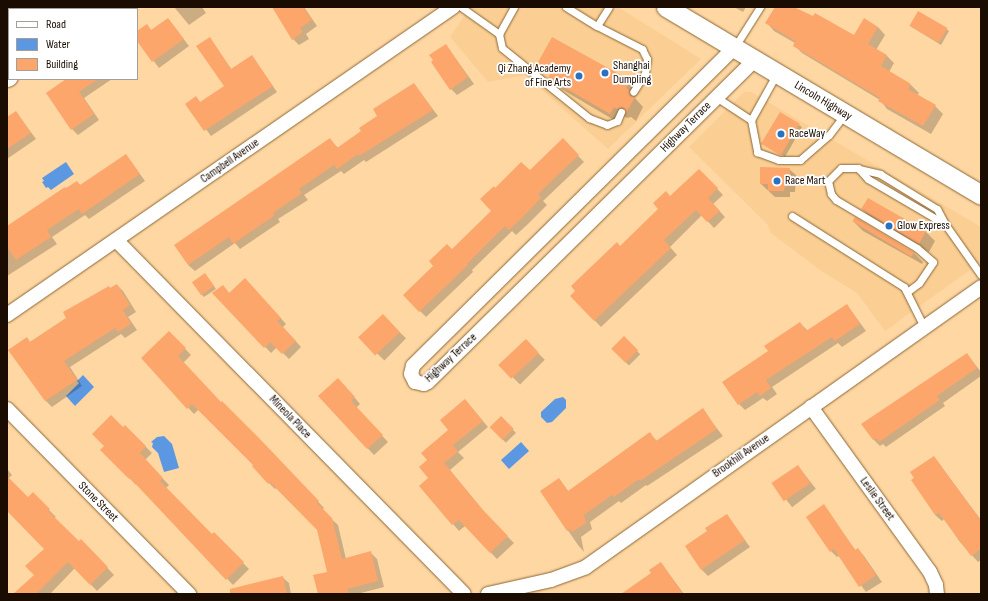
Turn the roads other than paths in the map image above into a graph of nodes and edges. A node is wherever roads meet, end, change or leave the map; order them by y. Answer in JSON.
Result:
{"nodes":[{"id":1,"x":453,"y":7,"type":"edge"},
{"id":2,"x":461,"y":7,"type":"edge"},
{"id":3,"x":514,"y":7,"type":"edge"},
{"id":4,"x":566,"y":7,"type":"edge"},
{"id":5,"x":609,"y":7,"type":"edge"},
{"id":6,"x":666,"y":7,"type":"edge"},
{"id":7,"x":760,"y":7,"type":"edge"},
{"id":8,"x":597,"y":26,"type":"junction"},
{"id":9,"x":499,"y":34,"type":"junction"},
{"id":10,"x":734,"y":48,"type":"junction"},
{"id":11,"x":754,"y":60,"type":"junction"},
{"id":12,"x":777,"y":73,"type":"junction"},
{"id":13,"x":633,"y":92,"type":"dead end"},
{"id":14,"x":716,"y":98,"type":"junction"},
{"id":15,"x":621,"y":112,"type":"dead end"},
{"id":16,"x":844,"y":114,"type":"junction"},
{"id":17,"x":751,"y":120,"type":"junction"},
{"id":18,"x":981,"y":195,"type":"edge"},
{"id":19,"x":567,"y":213,"type":"junction"},
{"id":20,"x":792,"y":216,"type":"dead end"},
{"id":21,"x":583,"y":229,"type":"junction"},
{"id":22,"x":116,"y":240,"type":"junction"},
{"id":23,"x":981,"y":275,"type":"edge"},
{"id":24,"x":981,"y":287,"type":"edge"},
{"id":25,"x":907,"y":292,"type":"junction"},
{"id":26,"x":7,"y":315,"type":"edge"},
{"id":27,"x":924,"y":327,"type":"junction"},
{"id":28,"x":811,"y":407,"type":"junction"},
{"id":29,"x":7,"y":409,"type":"edge"},
{"id":30,"x":189,"y":594,"type":"edge"},
{"id":31,"x":464,"y":594,"type":"edge"},
{"id":32,"x":488,"y":594,"type":"edge"},
{"id":33,"x":937,"y":594,"type":"edge"}],
"edges":[{"from":1,"to":22,"type":"street","name":"Campbell Avenue"},
{"from":2,"to":9,"type":"lane"},
{"from":3,"to":9,"type":"lane"},
{"from":4,"to":8,"type":"lane"},
{"from":5,"to":8,"type":"lane"},
{"from":6,"to":10,"type":"main road","name":"Lincoln Highway"},
{"from":7,"to":10,"type":"lane"},
{"from":8,"to":13,"type":"lane"},
{"from":9,"to":15,"type":"lane"},
{"from":10,"to":11,"type":"main road","name":"Lincoln Highway"},
{"from":10,"to":19,"type":"street","name":"Highway Terrace"},
{"from":11,"to":12,"type":"main road","name":"Lincoln Highway"},
{"from":11,"to":14,"type":"street","name":"Highway Terrace"},
{"from":12,"to":16,"type":"main road","name":"Lincoln Highway"},
{"from":12,"to":17,"type":"lane"},
{"from":14,"to":17,"type":"lane"},
{"from":14,"to":21,"type":"street","name":"Highway Terrace"},
{"from":16,"to":17,"type":"lane"},
{"from":16,"to":18,"type":"main road","name":"Lincoln Highway"},
{"from":19,"to":21,"type":"street"},
{"from":19,"to":21,"type":"street","name":"Highway Terrace"},
{"from":20,"to":25,"type":"lane"},
{"from":22,"to":26,"type":"street","name":"Campbell Avenue"},
{"from":22,"to":31,"type":"street","name":"Mineola Place"},
{"from":23,"to":25,"type":"lane"},
{"from":24,"to":27,"type":"street","name":"Brookhill Avenue"},
{"from":25,"to":27,"type":"lane"},
{"from":27,"to":28,"type":"street","name":"Brookhill Avenue"},
{"from":28,"to":32,"type":"street","name":"Brookhill Avenue"},
{"from":28,"to":33,"type":"street","name":"Leslie Street"},
{"from":29,"to":30,"type":"street","name":"Stone Street"}]}
